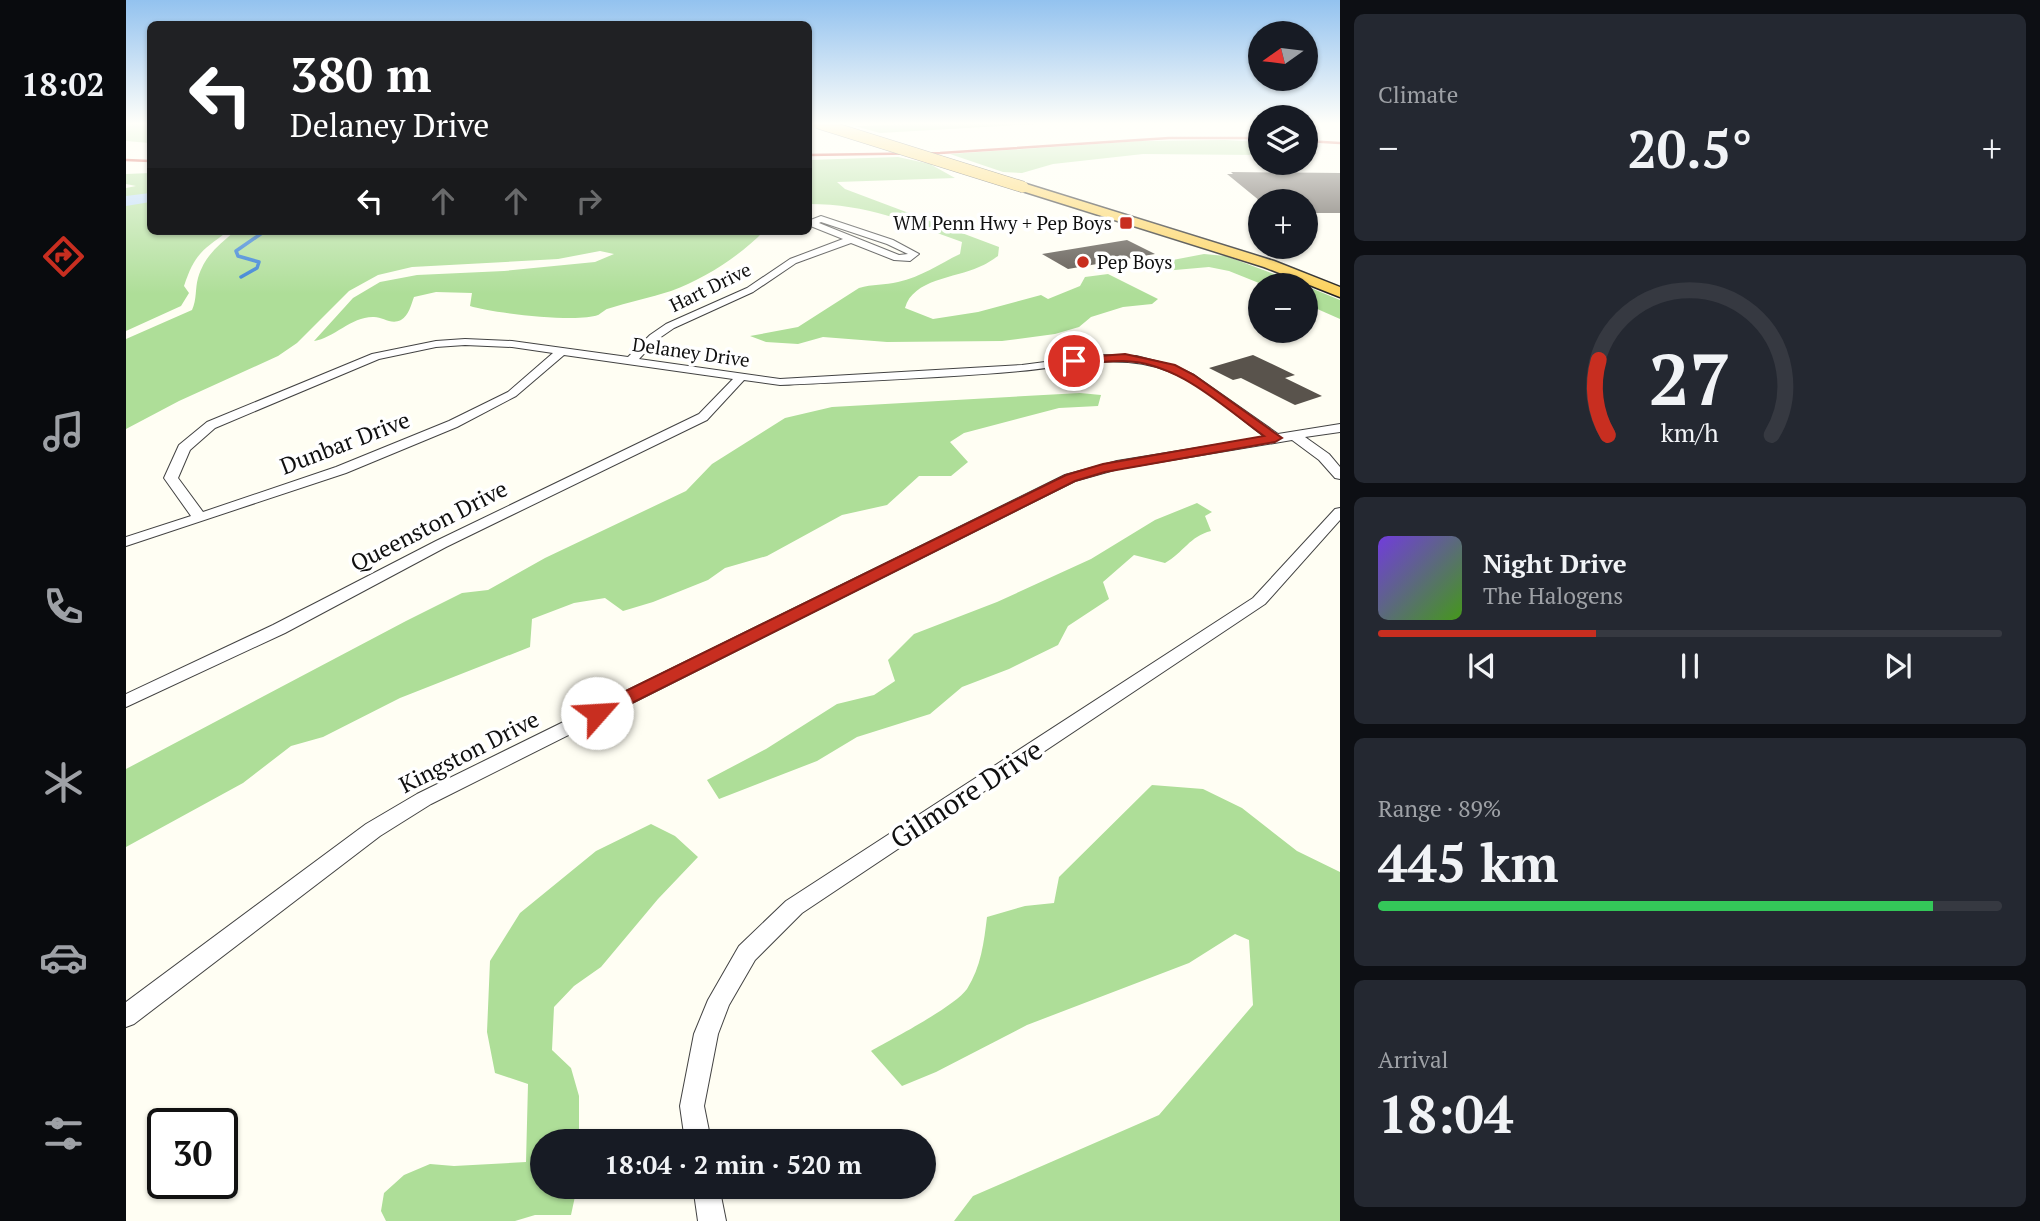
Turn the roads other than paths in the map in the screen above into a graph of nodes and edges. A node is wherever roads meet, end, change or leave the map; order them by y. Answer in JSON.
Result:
{"nodes":[{"id":1,"x":1007,"y":180,"type":"edge"},
{"id":2,"x":1008,"y":180,"type":"edge"},
{"id":3,"x":1027,"y":186,"type":"junction"},
{"id":4,"x":812,"y":223,"type":"edge"},
{"id":5,"x":812,"y":223,"type":"edge"},
{"id":6,"x":850,"y":240,"type":"junction"},
{"id":7,"x":1340,"y":292,"type":"edge"},
{"id":8,"x":562,"y":351,"type":"junction"},
{"id":9,"x":631,"y":361,"type":"junction"},
{"id":10,"x":742,"y":376,"type":"junction"},
{"id":11,"x":1340,"y":428,"type":"edge"},
{"id":12,"x":1294,"y":435,"type":"junction"},
{"id":13,"x":1275,"y":438,"type":"junction"},
{"id":14,"x":1340,"y":474,"type":"edge"},
{"id":15,"x":1340,"y":512,"type":"edge"},
{"id":16,"x":200,"y":517,"type":"junction"},
{"id":17,"x":126,"y":542,"type":"edge"},
{"id":18,"x":126,"y":701,"type":"edge"},
{"id":19,"x":126,"y":1016,"type":"edge"},
{"id":20,"x":696,"y":1129,"type":"edge"},
{"id":21,"x":708,"y":1199,"type":"edge"},
{"id":22,"x":712,"y":1221,"type":"edge"}],
"edges":[{"from":1,"to":3,"type":"highway","bridge":true},
{"from":2,"to":3,"type":"highway","bridge":true},
{"from":3,"to":7,"type":"highway"},
{"from":4,"to":6,"type":"street"},
{"from":5,"to":6,"type":"street"},
{"from":6,"to":9,"type":"street","name":"Hart Drive"},
{"from":8,"to":9,"type":"street","name":"Delaney Drive"},
{"from":8,"to":16,"type":"street","name":"Dunbar Drive"},
{"from":8,"to":16,"type":"street","name":"Delaney Drive"},
{"from":9,"to":10,"type":"street","name":"Delaney Drive"},
{"from":10,"to":13,"type":"street","name":"Delaney Drive"},
{"from":10,"to":18,"type":"street","name":"Queenston Drive"},
{"from":11,"to":12,"type":"street","name":"Kingston Drive"},
{"from":12,"to":13,"type":"street","name":"Kingston Drive"},
{"from":12,"to":14,"type":"street"},
{"from":13,"to":19,"type":"street","name":"Kingston Drive"},
{"from":15,"to":20,"type":"street","name":"Gilmore Drive"},
{"from":16,"to":17,"type":"street","name":"Dunbar Drive"},
{"from":21,"to":22,"type":"street"}]}
